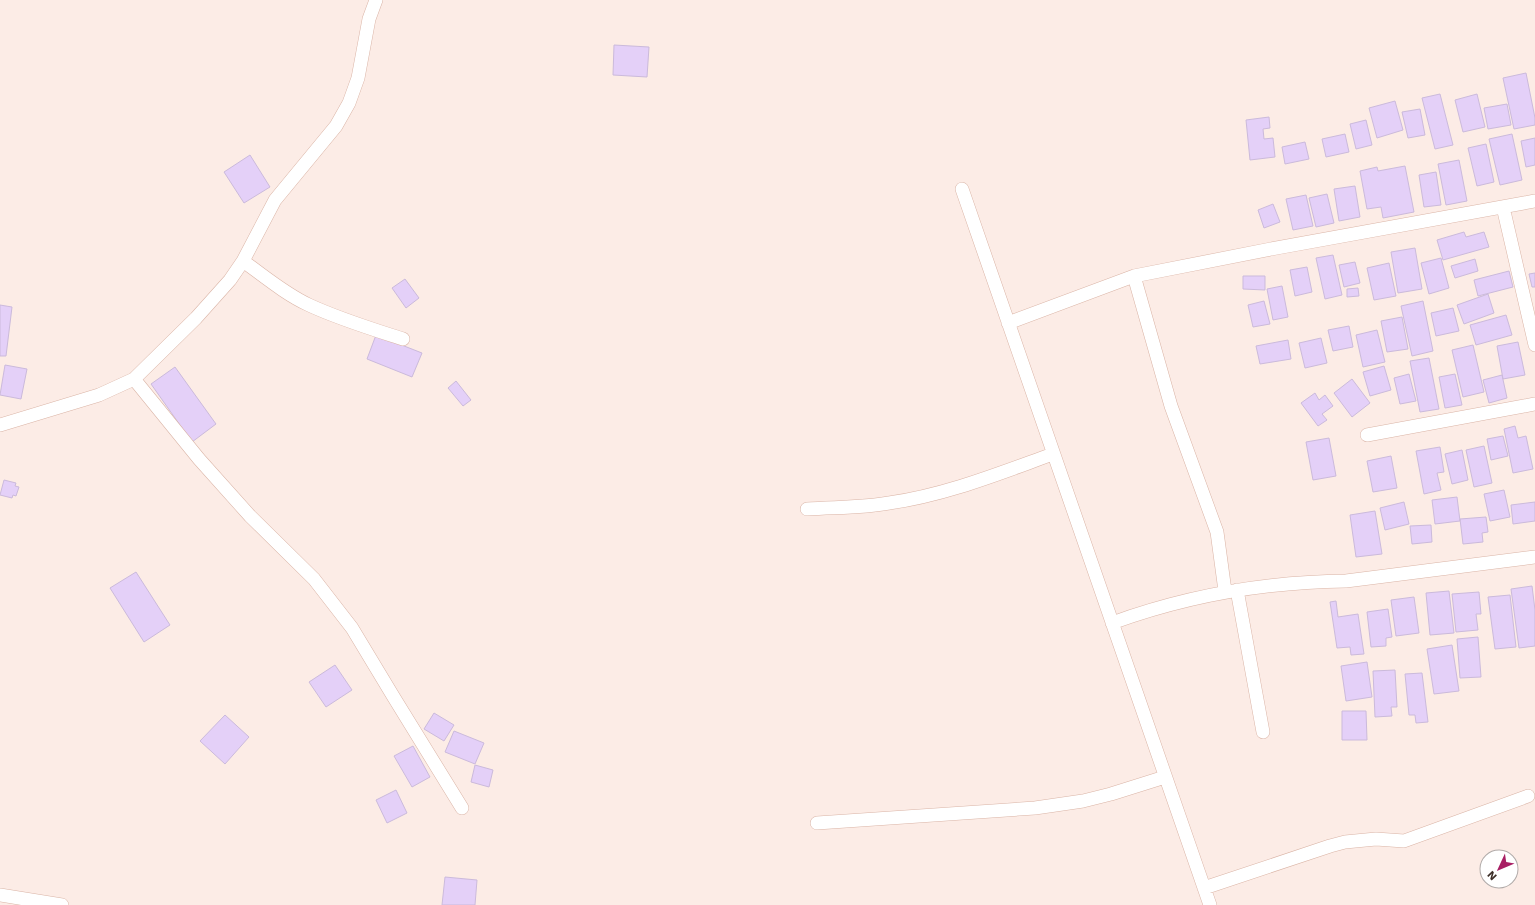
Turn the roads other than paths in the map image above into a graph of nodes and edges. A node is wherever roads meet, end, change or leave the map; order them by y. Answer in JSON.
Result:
{"nodes":[{"id":1,"x":376,"y":0,"type":"edge"},
{"id":2,"x":962,"y":189,"type":"dead end"},
{"id":3,"x":1535,"y":201,"type":"edge"},
{"id":4,"x":1503,"y":207,"type":"junction"},
{"id":5,"x":243,"y":261,"type":"junction"},
{"id":6,"x":1134,"y":276,"type":"junction"},
{"id":7,"x":1008,"y":323,"type":"junction"},
{"id":8,"x":403,"y":340,"type":"dead end"},
{"id":9,"x":1535,"y":346,"type":"edge"},
{"id":10,"x":134,"y":379,"type":"junction"},
{"id":11,"x":1535,"y":404,"type":"edge"},
{"id":12,"x":0,"y":425,"type":"edge"},
{"id":13,"x":1367,"y":434,"type":"dead end"},
{"id":14,"x":1053,"y":454,"type":"junction"},
{"id":15,"x":807,"y":508,"type":"dead end"},
{"id":16,"x":1535,"y":557,"type":"edge"},
{"id":17,"x":1231,"y":591,"type":"junction"},
{"id":18,"x":1112,"y":623,"type":"junction"},
{"id":19,"x":1263,"y":732,"type":"dead end"},
{"id":20,"x":1165,"y":777,"type":"junction"},
{"id":21,"x":1528,"y":796,"type":"dead end"},
{"id":22,"x":462,"y":808,"type":"dead end"},
{"id":23,"x":817,"y":823,"type":"dead end"},
{"id":24,"x":1204,"y":888,"type":"junction"},
{"id":25,"x":0,"y":895,"type":"edge"},
{"id":26,"x":62,"y":905,"type":"edge"},
{"id":27,"x":1210,"y":905,"type":"edge"}],
"edges":[{"from":1,"to":5,"type":"street"},
{"from":2,"to":7,"type":"street"},
{"from":3,"to":4,"type":"street"},
{"from":4,"to":6,"type":"street"},
{"from":4,"to":9,"type":"street"},
{"from":5,"to":8,"type":"street"},
{"from":5,"to":10,"type":"street"},
{"from":6,"to":7,"type":"street"},
{"from":6,"to":17,"type":"street"},
{"from":7,"to":14,"type":"street"},
{"from":10,"to":12,"type":"street"},
{"from":10,"to":22,"type":"street"},
{"from":11,"to":13,"type":"street"},
{"from":14,"to":15,"type":"street"},
{"from":14,"to":18,"type":"street"},
{"from":16,"to":17,"type":"street"},
{"from":17,"to":18,"type":"street"},
{"from":17,"to":19,"type":"street"},
{"from":18,"to":20,"type":"street"},
{"from":20,"to":23,"type":"street"},
{"from":20,"to":24,"type":"street"},
{"from":21,"to":24,"type":"street"},
{"from":24,"to":27,"type":"street"},
{"from":25,"to":26,"type":"street"}]}
